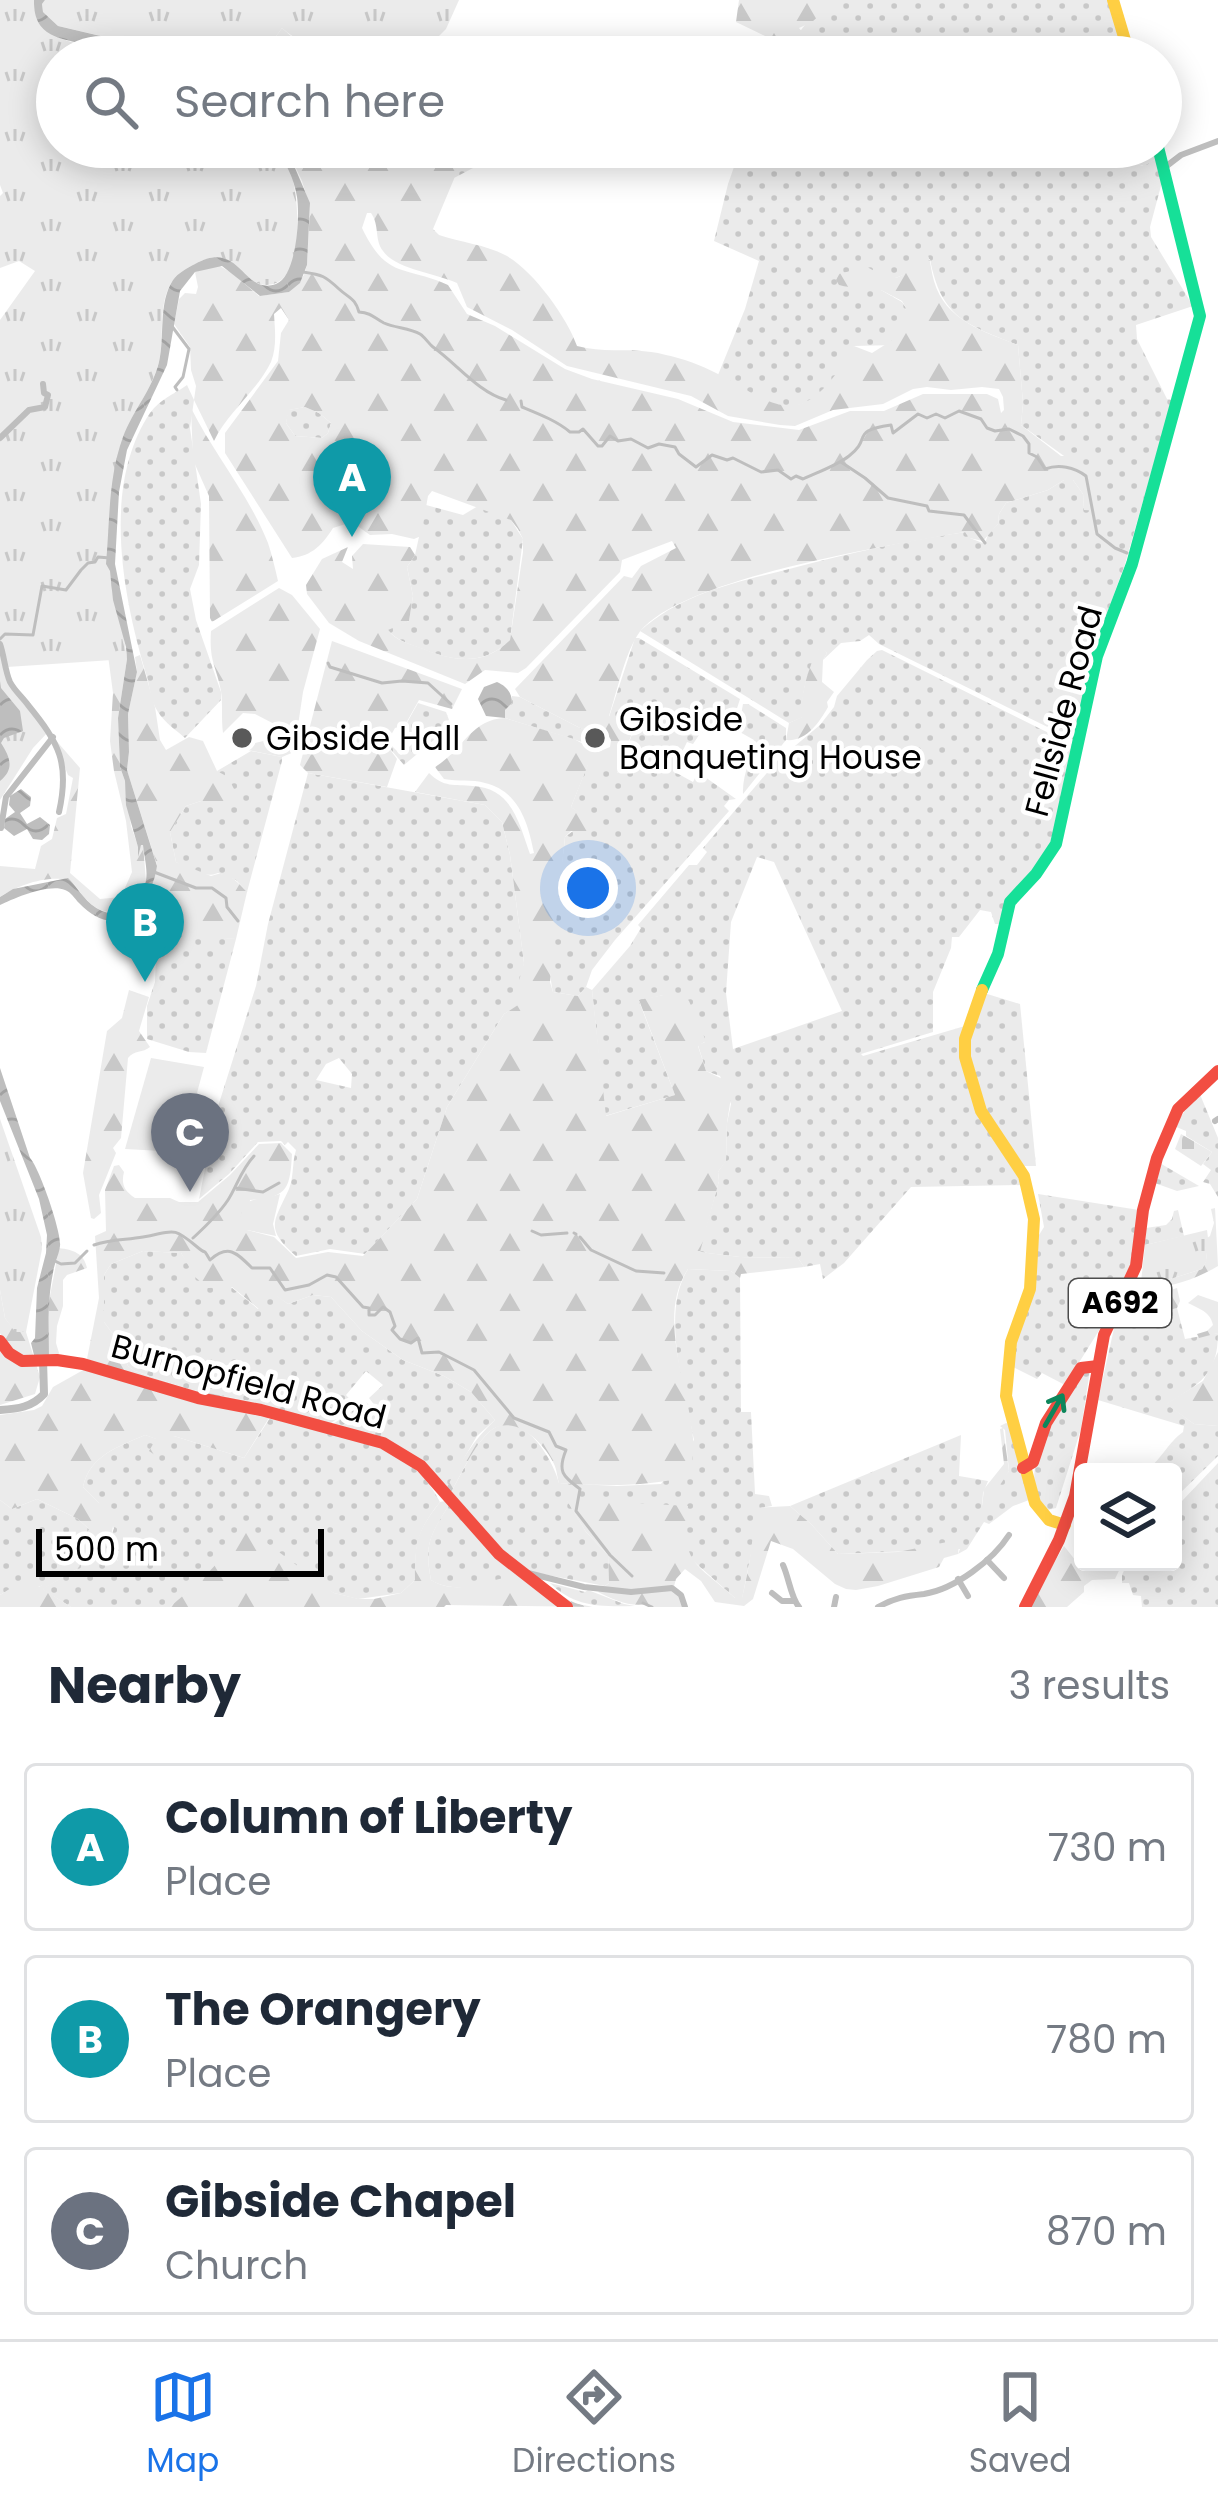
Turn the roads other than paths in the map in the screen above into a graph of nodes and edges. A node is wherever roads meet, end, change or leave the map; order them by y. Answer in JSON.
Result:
{"nodes":[{"id":1,"x":1113,"y":0,"type":"edge"},
{"id":2,"x":1124,"y":36,"type":"edge"},
{"id":3,"x":1218,"y":141,"type":"edge"},
{"id":4,"x":1182,"y":155,"type":"edge"},
{"id":5,"x":1164,"y":168,"type":"edge"},
{"id":6,"x":43,"y":384,"type":"dead end"},
{"id":7,"x":0,"y":438,"type":"edge"},
{"id":8,"x":0,"y":644,"type":"edge"},
{"id":9,"x":53,"y":737,"type":"junction"},
{"id":10,"x":59,"y":812,"type":"dead end"},
{"id":11,"x":1,"y":828,"type":"edge"},
{"id":12,"x":1218,"y":1070,"type":"edge"},
{"id":13,"x":0,"y":1341,"type":"edge"},
{"id":14,"x":1098,"y":1366,"type":"junction"},
{"id":15,"x":1023,"y":1468,"type":"junction"},
{"id":16,"x":1065,"y":1526,"type":"junction"},
{"id":17,"x":1004,"y":1537,"type":"dead end"},
{"id":18,"x":986,"y":1560,"type":"junction"},
{"id":19,"x":783,"y":1564,"type":"dead end"},
{"id":20,"x":514,"y":1567,"type":"junction"},
{"id":21,"x":1004,"y":1578,"type":"dead end"},
{"id":22,"x":958,"y":1579,"type":"junction"},
{"id":23,"x":772,"y":1596,"type":"dead end"},
{"id":24,"x":969,"y":1597,"type":"dead end"},
{"id":25,"x":797,"y":1604,"type":"edge"},
{"id":26,"x":567,"y":1607,"type":"edge"},
{"id":27,"x":686,"y":1607,"type":"edge"},
{"id":28,"x":878,"y":1607,"type":"edge"},
{"id":29,"x":1025,"y":1607,"type":"edge"}],
"edges":[{"from":1,"to":2,"type":"main road"},
{"from":3,"to":4,"type":"street"},
{"from":5,"to":15,"type":"main road","name":"Fellside Road"},
{"from":6,"to":7,"type":"street"},
{"from":8,"to":9,"type":"street"},
{"from":9,"to":10,"type":"street"},
{"from":9,"to":11,"type":"street"},
{"from":12,"to":14,"type":"main road","number":"A692"},
{"from":13,"to":20,"type":"main road","name":"Burnopfield Road"},
{"from":15,"to":14,"type":"main road","one_way":true},
{"from":14,"to":16,"type":"main road","number":"A692"},
{"from":15,"to":16,"type":"main road","name":"Fellside Road"},
{"from":16,"to":29,"type":"main road","number":"A692"},
{"from":17,"to":18,"type":"street"},
{"from":18,"to":21,"type":"street"},
{"from":18,"to":22,"type":"street"},
{"from":19,"to":25,"type":"street"},
{"from":20,"to":26,"type":"main road","name":"Burnopfield Road"},
{"from":20,"to":27,"type":"street"},
{"from":22,"to":24,"type":"street"},
{"from":22,"to":28,"type":"street"},
{"from":23,"to":25,"type":"street"}]}
